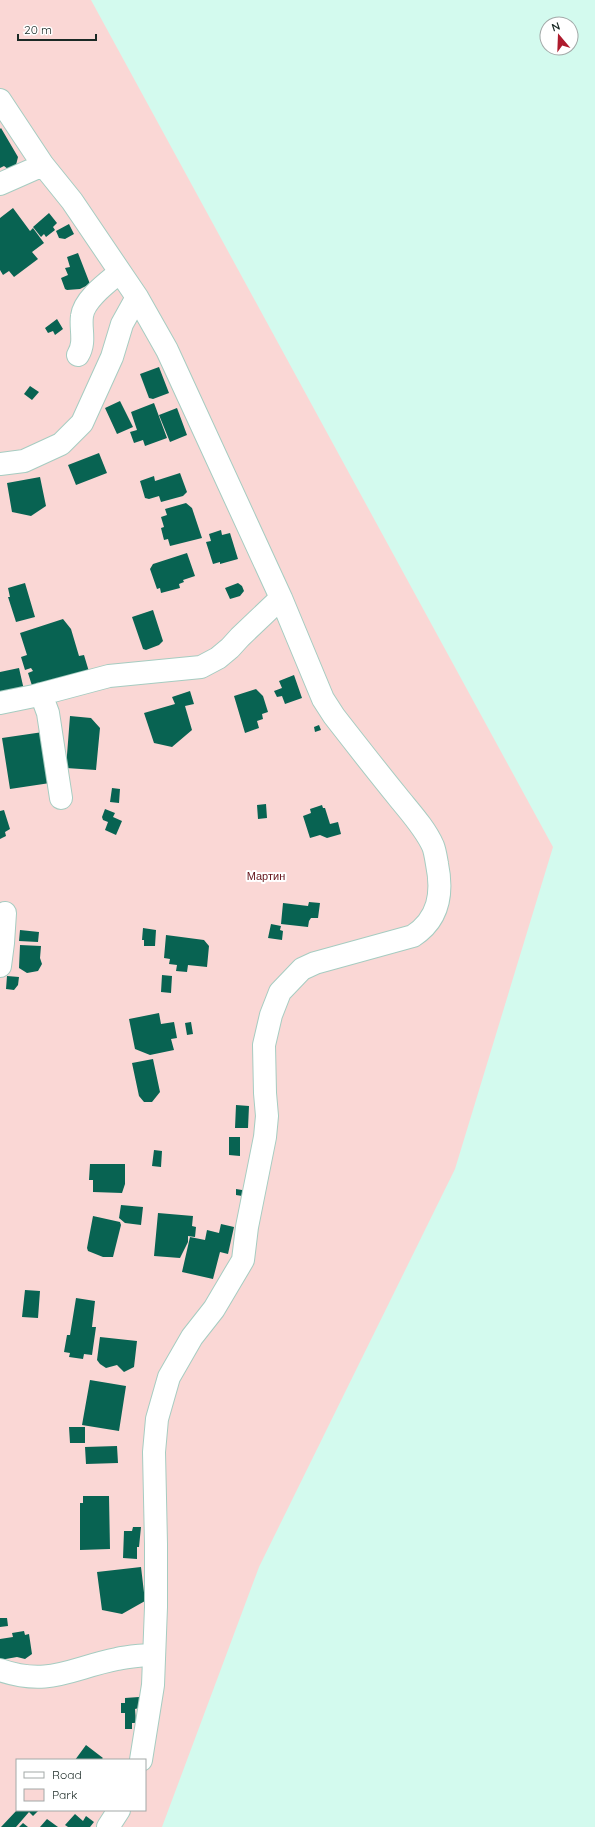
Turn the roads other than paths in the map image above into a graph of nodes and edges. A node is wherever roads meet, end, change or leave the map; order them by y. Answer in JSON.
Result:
{"nodes":[{"id":1,"x":0,"y":100,"type":"edge"},
{"id":2,"x":43,"y":165,"type":"junction"},
{"id":3,"x":0,"y":184,"type":"edge"},
{"id":4,"x":120,"y":272,"type":"junction"},
{"id":5,"x":137,"y":297,"type":"junction"},
{"id":6,"x":78,"y":355,"type":"dead end"},
{"id":7,"x":0,"y":464,"type":"edge"},
{"id":8,"x":281,"y":598,"type":"junction"},
{"id":9,"x":41,"y":694,"type":"junction"},
{"id":10,"x":0,"y":703,"type":"edge"},
{"id":11,"x":61,"y":798,"type":"dead end"},
{"id":12,"x":5,"y":913,"type":"dead end"},
{"id":13,"x":0,"y":966,"type":"edge"},
{"id":14,"x":154,"y":1654,"type":"junction"},
{"id":15,"x":0,"y":1670,"type":"edge"},
{"id":16,"x":141,"y":1759,"type":"edge"},
{"id":17,"x":119,"y":1811,"type":"edge"},
{"id":18,"x":108,"y":1827,"type":"edge"}],
"edges":[{"from":1,"to":2,"type":"street"},
{"from":2,"to":3,"type":"street"},
{"from":2,"to":4,"type":"street"},
{"from":4,"to":5,"type":"street"},
{"from":4,"to":6,"type":"street"},
{"from":5,"to":7,"type":"street"},
{"from":5,"to":8,"type":"street"},
{"from":8,"to":9,"type":"street"},
{"from":8,"to":14,"type":"street"},
{"from":9,"to":10,"type":"street"},
{"from":9,"to":11,"type":"street"},
{"from":12,"to":13,"type":"street"},
{"from":14,"to":15,"type":"street"},
{"from":14,"to":16,"type":"street"},
{"from":17,"to":18,"type":"street"}]}
